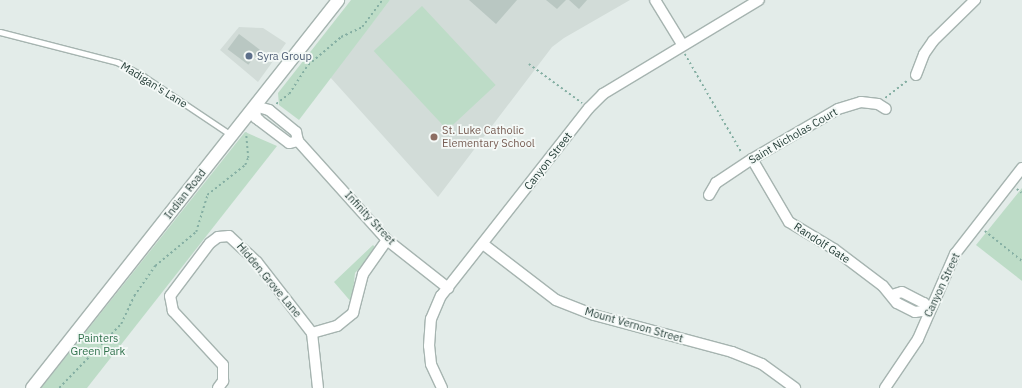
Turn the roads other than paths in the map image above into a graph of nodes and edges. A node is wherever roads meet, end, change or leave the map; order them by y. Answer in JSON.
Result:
{"nodes":[{"id":1,"x":338,"y":0,"type":"edge"},
{"id":2,"x":655,"y":0,"type":"edge"},
{"id":3,"x":759,"y":0,"type":"edge"},
{"id":4,"x":975,"y":0,"type":"edge"},
{"id":5,"x":0,"y":32,"type":"edge"},
{"id":6,"x":682,"y":44,"type":"junction"},
{"id":7,"x":916,"y":75,"type":"road end"},
{"id":8,"x":255,"y":106,"type":"junction"},
{"id":9,"x":882,"y":107,"type":"road end"},
{"id":10,"x":231,"y":135,"type":"junction"},
{"id":11,"x":298,"y":141,"type":"junction"},
{"id":12,"x":752,"y":159,"type":"junction"},
{"id":13,"x":1022,"y":168,"type":"edge"},
{"id":14,"x":709,"y":195,"type":"dead end"},
{"id":15,"x":387,"y":240,"type":"junction"},
{"id":16,"x":483,"y":244,"type":"junction"},
{"id":17,"x":448,"y":288,"type":"junction"},
{"id":18,"x":930,"y":310,"type":"junction"},
{"id":19,"x":312,"y":333,"type":"junction"},
{"id":20,"x":32,"y":388,"type":"edge"},
{"id":21,"x":218,"y":388,"type":"edge"},
{"id":22,"x":318,"y":388,"type":"edge"},
{"id":23,"x":442,"y":388,"type":"edge"},
{"id":24,"x":795,"y":388,"type":"edge"},
{"id":25,"x":885,"y":388,"type":"edge"}],
"edges":[{"from":1,"to":8,"type":"street","name":"Indian Road"},
{"from":2,"to":6,"type":"street"},
{"from":3,"to":6,"type":"street","name":"Canyon Street"},
{"from":4,"to":7,"type":"street"},
{"from":5,"to":10,"type":"lane","name":"Madigan's Lane"},
{"from":6,"to":16,"type":"street","name":"Canyon Street"},
{"from":8,"to":10,"type":"street","name":"Indian Road"},
{"from":8,"to":11,"type":"street","name":"Infinity Street"},
{"from":8,"to":11,"type":"street"},
{"from":9,"to":12,"type":"street","name":"Saint Nicholas Court"},
{"from":10,"to":20,"type":"street","name":"Indian Road"},
{"from":11,"to":15,"type":"street","name":"Infinity Street"},
{"from":12,"to":14,"type":"street","name":"Saint Nicholas Court"},
{"from":12,"to":18,"type":"street","name":"Randolf Gate"},
{"from":13,"to":18,"type":"street","name":"Canyon Street"},
{"from":15,"to":17,"type":"street","name":"Infinity Street"},
{"from":15,"to":19,"type":"street"},
{"from":16,"to":17,"type":"street","name":"Canyon Street"},
{"from":16,"to":24,"type":"street","name":"Mount Vernon Street"},
{"from":17,"to":23,"type":"street","name":"Canyon Street"},
{"from":18,"to":25,"type":"street","name":"Canyon Street"},
{"from":19,"to":21,"type":"street","name":"Hidden Grove Lane"},
{"from":19,"to":22,"type":"street"}]}
